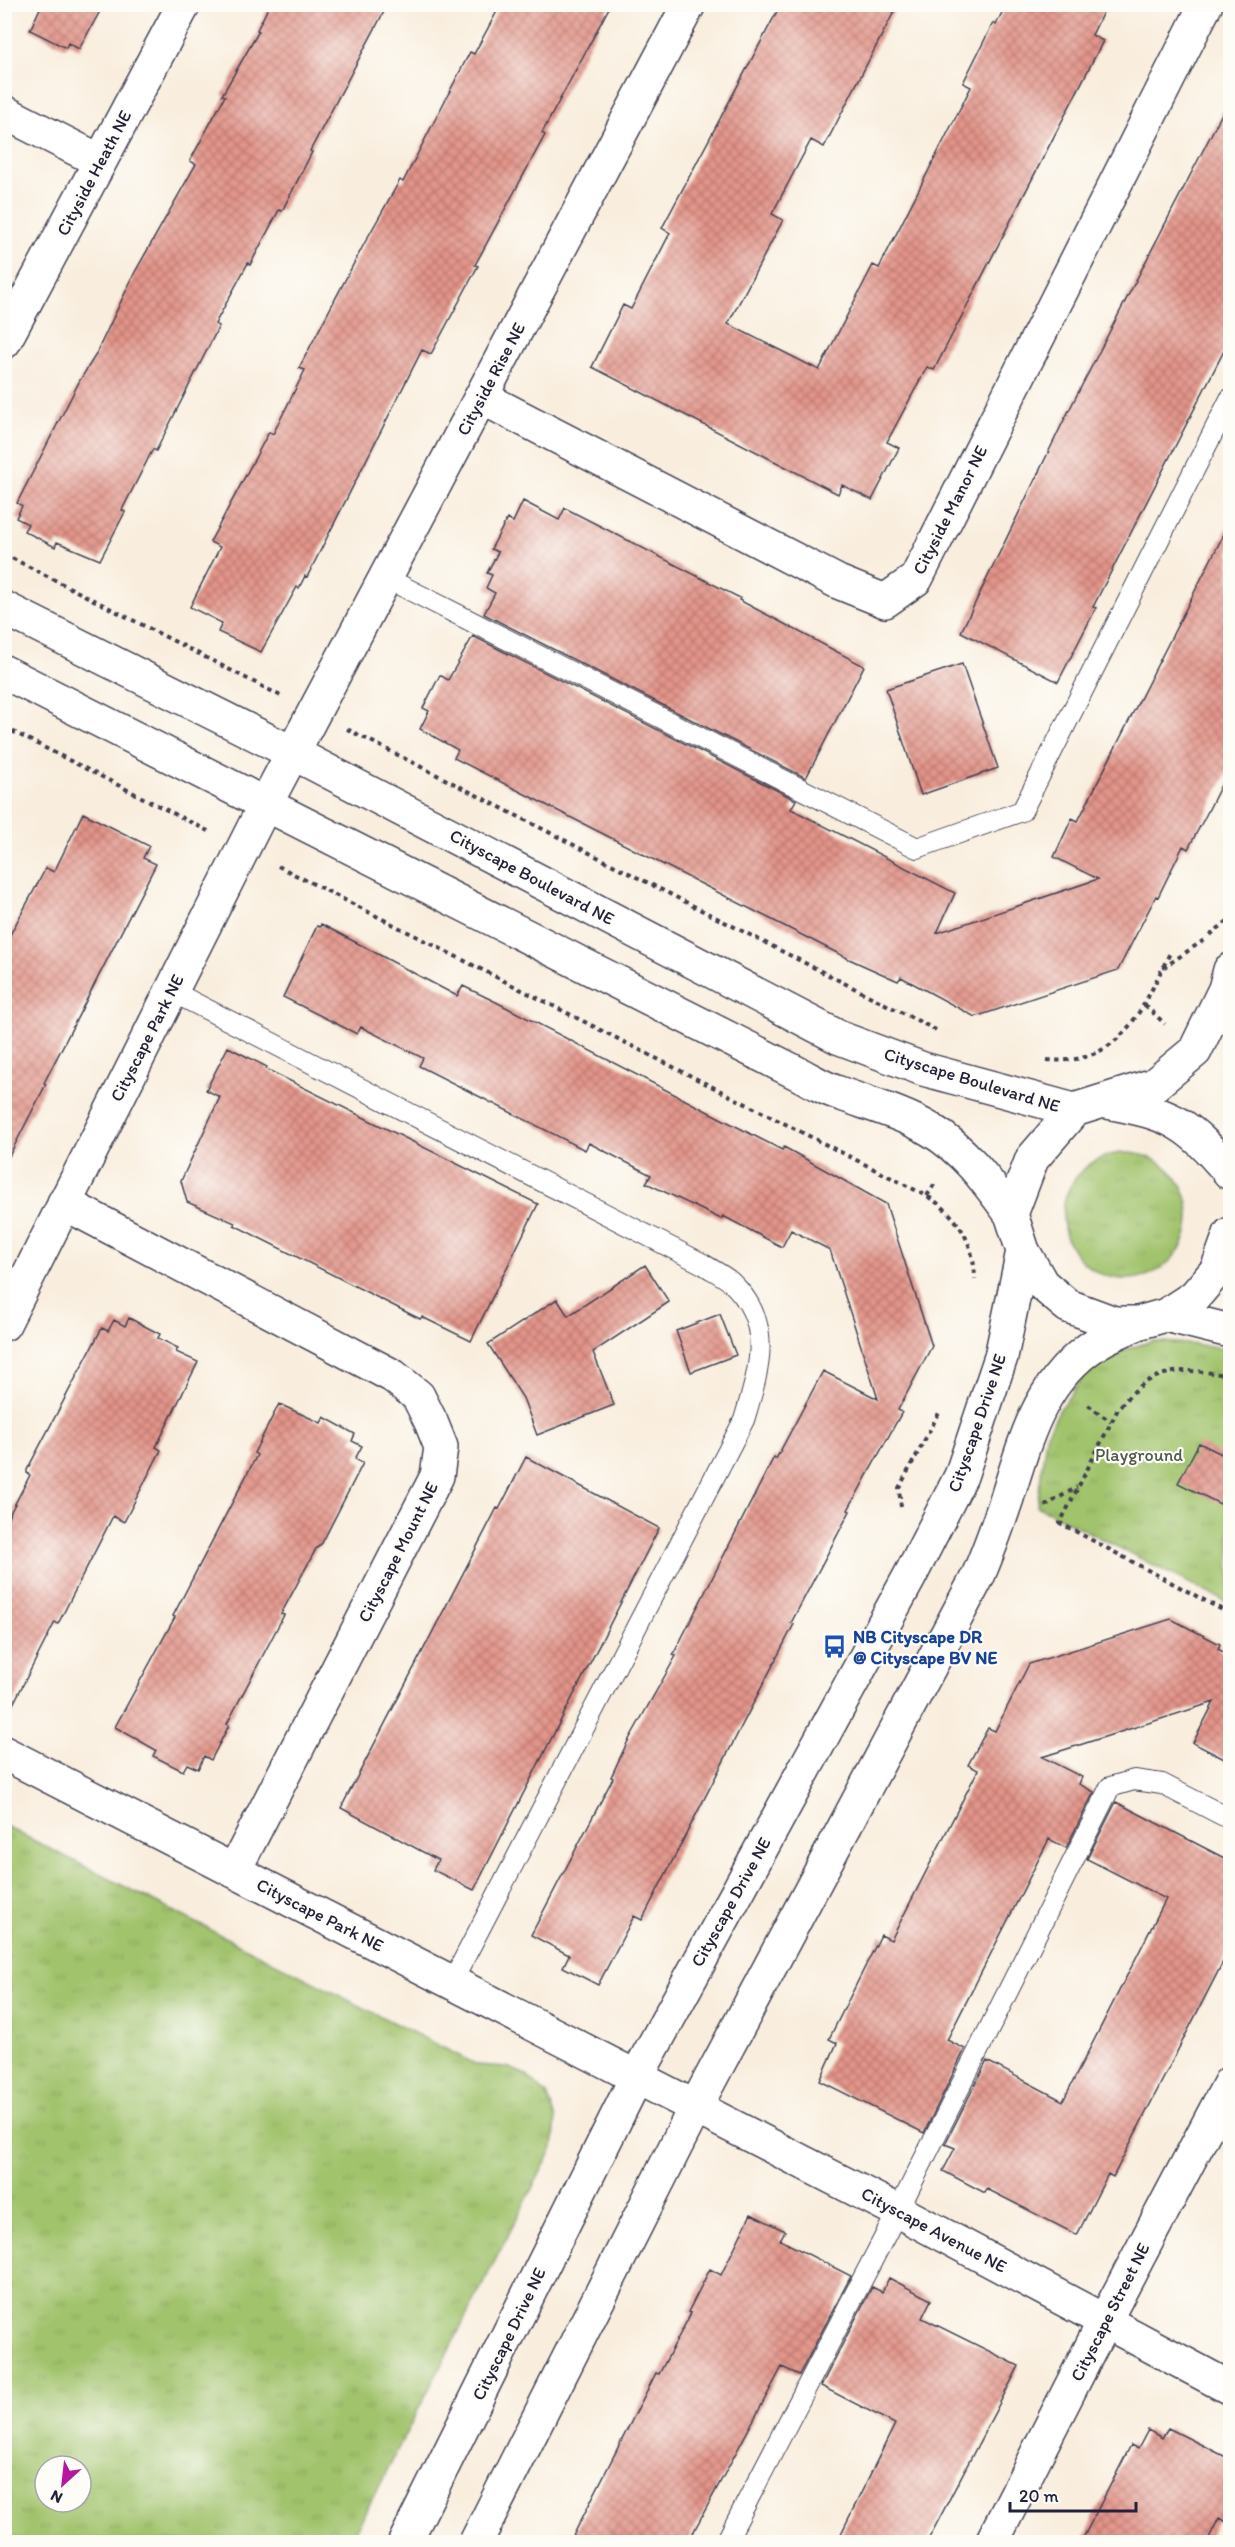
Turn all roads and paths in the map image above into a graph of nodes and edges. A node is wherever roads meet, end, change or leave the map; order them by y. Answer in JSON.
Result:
{"nodes":[{"id":1,"x":183,"y":4,"type":"edge"},
{"id":2,"x":689,"y":4,"type":"edge"},
{"id":3,"x":1206,"y":4,"type":"edge"},
{"id":4,"x":4,"y":112,"type":"edge"},
{"id":5,"x":100,"y":161,"type":"junction"},
{"id":6,"x":4,"y":342,"type":"edge"},
{"id":7,"x":481,"y":398,"type":"junction"},
{"id":8,"x":1230,"y":399,"type":"edge"},
{"id":9,"x":4,"y":554,"type":"edge"},
{"id":10,"x":386,"y":578,"type":"junction"},
{"id":11,"x":4,"y":608,"type":"edge"},
{"id":12,"x":4,"y":672,"type":"edge"},
{"id":13,"x":315,"y":713,"type":"junction"},
{"id":14,"x":4,"y":727,"type":"edge"},
{"id":15,"x":293,"y":753,"type":"junction"},
{"id":16,"x":265,"y":806,"type":"junction"},
{"id":17,"x":243,"y":849,"type":"junction"},
{"id":18,"x":1230,"y":919,"type":"edge"},
{"id":19,"x":1171,"y":951,"type":"dead end"},
{"id":20,"x":1162,"y":969,"type":"junction"},
{"id":21,"x":1230,"y":970,"type":"edge"},
{"id":22,"x":171,"y":991,"type":"junction"},
{"id":23,"x":941,"y":1032,"type":"dead end"},
{"id":24,"x":1045,"y":1060,"type":"dead end"},
{"id":25,"x":1106,"y":1101,"type":"junction"},
{"id":26,"x":1074,"y":1110,"type":"junction"},
{"id":27,"x":1230,"y":1173,"type":"edge"},
{"id":28,"x":64,"y":1203,"type":"junction"},
{"id":29,"x":1011,"y":1214,"type":"junction"},
{"id":30,"x":1230,"y":1234,"type":"edge"},
{"id":31,"x":1023,"y":1251,"type":"junction"},
{"id":32,"x":974,"y":1287,"type":"dead end"},
{"id":33,"x":1152,"y":1319,"type":"junction"},
{"id":34,"x":4,"y":1324,"type":"edge"},
{"id":35,"x":1230,"y":1331,"type":"edge"},
{"id":36,"x":1230,"y":1376,"type":"edge"},
{"id":37,"x":940,"y":1411,"type":"dead end"},
{"id":38,"x":899,"y":1488,"type":"dead end"},
{"id":39,"x":1230,"y":1614,"type":"edge"},
{"id":40,"x":4,"y":1753,"type":"edge"},
{"id":41,"x":1230,"y":1819,"type":"edge"},
{"id":42,"x":234,"y":1871,"type":"junction"},
{"id":43,"x":452,"y":1982,"type":"junction"},
{"id":44,"x":637,"y":2076,"type":"junction"},
{"id":45,"x":1226,"y":2101,"type":"edge"},
{"id":46,"x":696,"y":2106,"type":"junction"},
{"id":47,"x":898,"y":2211,"type":"junction"},
{"id":48,"x":1105,"y":2320,"type":"junction"},
{"id":49,"x":1230,"y":2388,"type":"edge"},
{"id":50,"x":405,"y":2542,"type":"edge"},
{"id":51,"x":476,"y":2542,"type":"edge"},
{"id":52,"x":726,"y":2542,"type":"edge"},
{"id":53,"x":992,"y":2542,"type":"edge"}],
"edges":[{"from":1,"to":5,"type":"street","name":"Cityside Heath NE"},
{"from":2,"to":7,"type":"street","name":"Cityside Rise NE"},
{"from":3,"to":7,"type":"street","name":"Cityside Manor NE"},
{"from":4,"to":5,"type":"street"},
{"from":5,"to":6,"type":"street","name":"Cityside Heath NE"},
{"from":7,"to":10,"type":"street","name":"Cityside Rise NE"},
{"from":8,"to":10,"type":"lane"},
{"from":9,"to":13,"type":"path"},
{"from":10,"to":13,"type":"street","name":"Cityside Rise NE"},
{"from":11,"to":15,"type":"street","name":"Cityscape Boulevard NE"},
{"from":12,"to":16,"type":"street"},
{"from":13,"to":15,"type":"street","name":"Cityside Rise NE"},
{"from":13,"to":23,"type":"path"},
{"from":14,"to":17,"type":"path"},
{"from":15,"to":16,"type":"street","name":"Cityscape Park NE"},
{"from":15,"to":26,"type":"street","name":"Cityscape Boulevard NE"},
{"from":16,"to":17,"type":"street","name":"Cityscape Park NE"},
{"from":16,"to":29,"type":"street"},
{"from":17,"to":22,"type":"street","name":"Cityscape Park NE"},
{"from":17,"to":32,"type":"path"},
{"from":18,"to":20,"type":"path"},
{"from":19,"to":20,"type":"path"},
{"from":20,"to":24,"type":"path"},
{"from":21,"to":25,"type":"street"},
{"from":22,"to":28,"type":"street","name":"Cityscape Park NE"},
{"from":22,"to":43,"type":"lane"},
{"from":25,"to":26,"type":"street"},
{"from":25,"to":27,"type":"street"},
{"from":26,"to":29,"type":"street"},
{"from":28,"to":34,"type":"street","name":"Cityscape Park NE"},
{"from":28,"to":42,"type":"street","name":"Cityscape Mount NE"},
{"from":29,"to":31,"type":"street"},
{"from":30,"to":33,"type":"street"},
{"from":31,"to":33,"type":"street"},
{"from":31,"to":44,"type":"street","name":"Cityscape Drive NE"},
{"from":33,"to":35,"type":"street"},
{"from":33,"to":46,"type":"street"},
{"from":36,"to":39,"type":"path"},
{"from":37,"to":38,"type":"path"},
{"from":40,"to":42,"type":"street","name":"Cityscape Park NE"},
{"from":41,"to":47,"type":"lane"},
{"from":42,"to":43,"type":"street","name":"Cityscape Park NE"},
{"from":43,"to":44,"type":"street","name":"Cityscape Park NE"},
{"from":44,"to":46,"type":"street","name":"Cityscape Avenue NE"},
{"from":44,"to":50,"type":"street","name":"Cityscape Drive NE"},
{"from":45,"to":48,"type":"street","name":"Cityscape Street NE"},
{"from":46,"to":47,"type":"street","name":"Cityscape Avenue NE"},
{"from":46,"to":51,"type":"street"},
{"from":47,"to":48,"type":"street","name":"Cityscape Avenue NE"},
{"from":47,"to":52,"type":"lane"},
{"from":48,"to":49,"type":"street","name":"Cityscape Avenue NE"},
{"from":48,"to":53,"type":"street","name":"Cityscape Street NE"}]}
